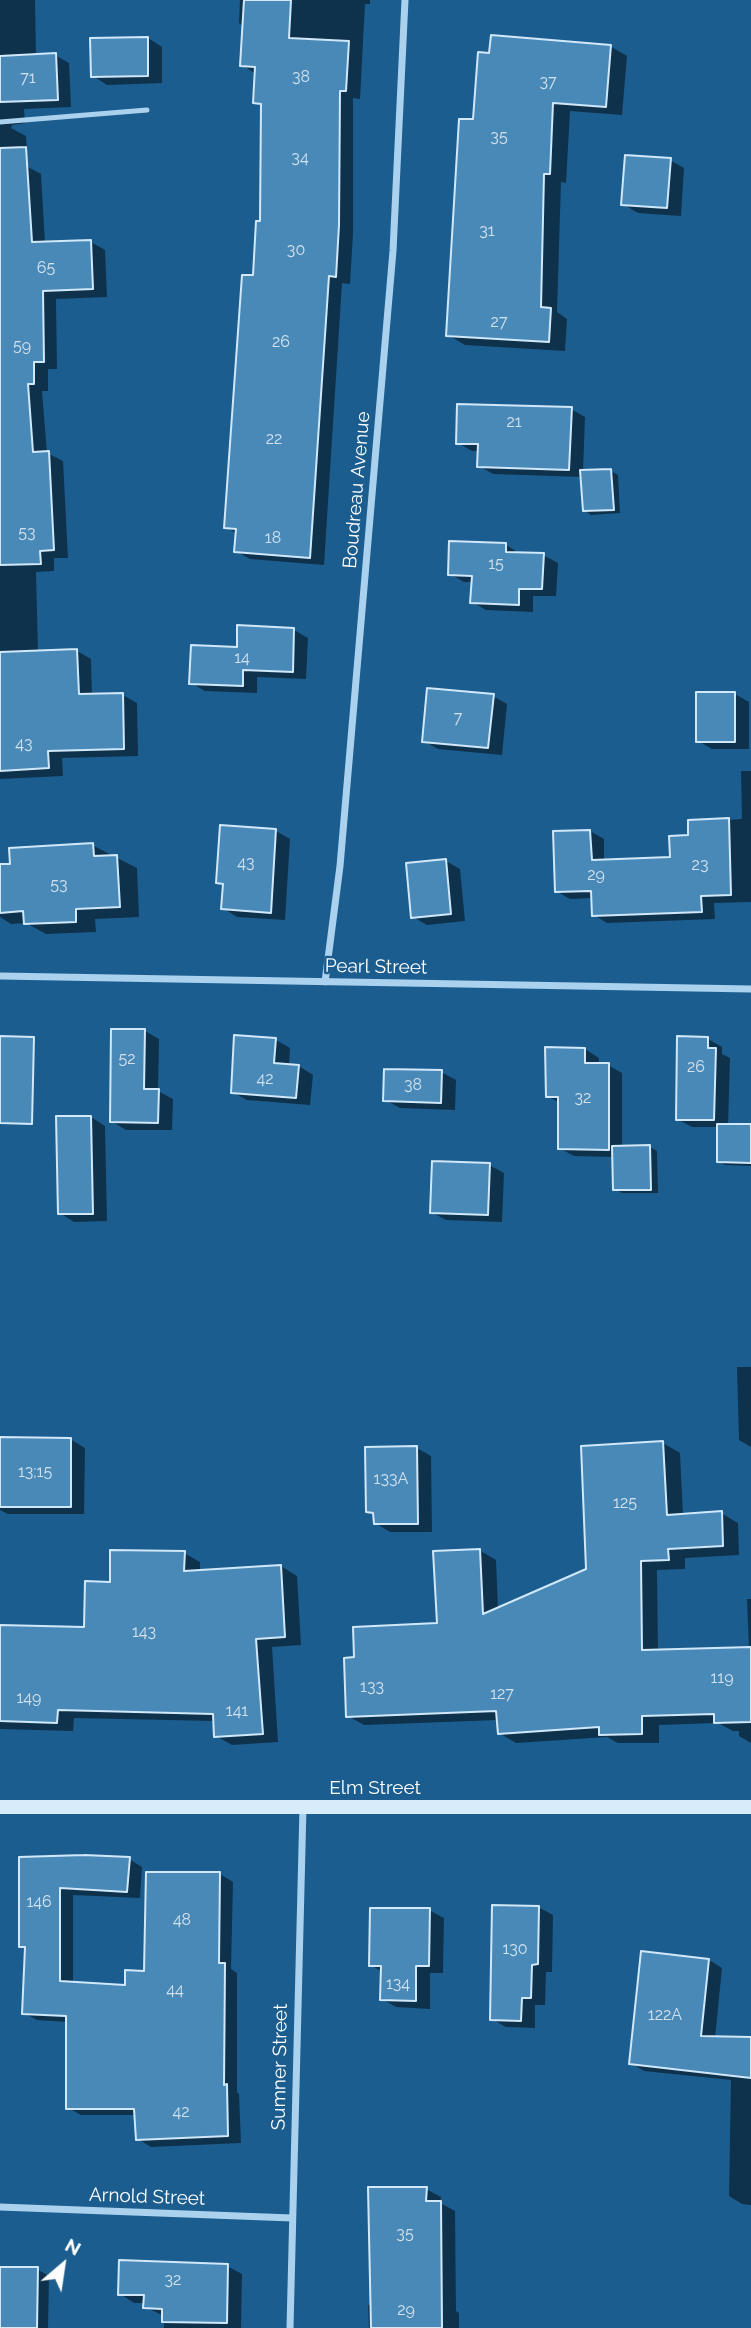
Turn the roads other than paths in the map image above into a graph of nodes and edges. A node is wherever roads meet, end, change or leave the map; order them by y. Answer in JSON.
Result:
{"nodes":[{"id":1,"x":405,"y":0,"type":"edge"},
{"id":2,"x":147,"y":110,"type":"dead end"},
{"id":3,"x":0,"y":122,"type":"edge"},
{"id":4,"x":0,"y":976,"type":"edge"},
{"id":5,"x":325,"y":982,"type":"junction"},
{"id":6,"x":751,"y":989,"type":"edge"},
{"id":7,"x":0,"y":1807,"type":"edge"},
{"id":8,"x":303,"y":1807,"type":"junction"},
{"id":9,"x":751,"y":1807,"type":"edge"},
{"id":10,"x":0,"y":2207,"type":"edge"},
{"id":11,"x":292,"y":2218,"type":"junction"},
{"id":12,"x":290,"y":2328,"type":"edge"}],
"edges":[{"from":1,"to":5,"type":"street","name":"Boudreau Avenue"},
{"from":2,"to":3,"type":"lane"},
{"from":4,"to":5,"type":"street","name":"Pearl Street"},
{"from":5,"to":6,"type":"street","name":"Pearl Street"},
{"from":7,"to":8,"type":"street","name":"Elm Street"},
{"from":8,"to":9,"type":"street","name":"Elm Street"},
{"from":8,"to":11,"type":"street","name":"Sumner Street"},
{"from":10,"to":11,"type":"street","name":"Arnold Street"},
{"from":11,"to":12,"type":"street","name":"Sumner Street"}]}
